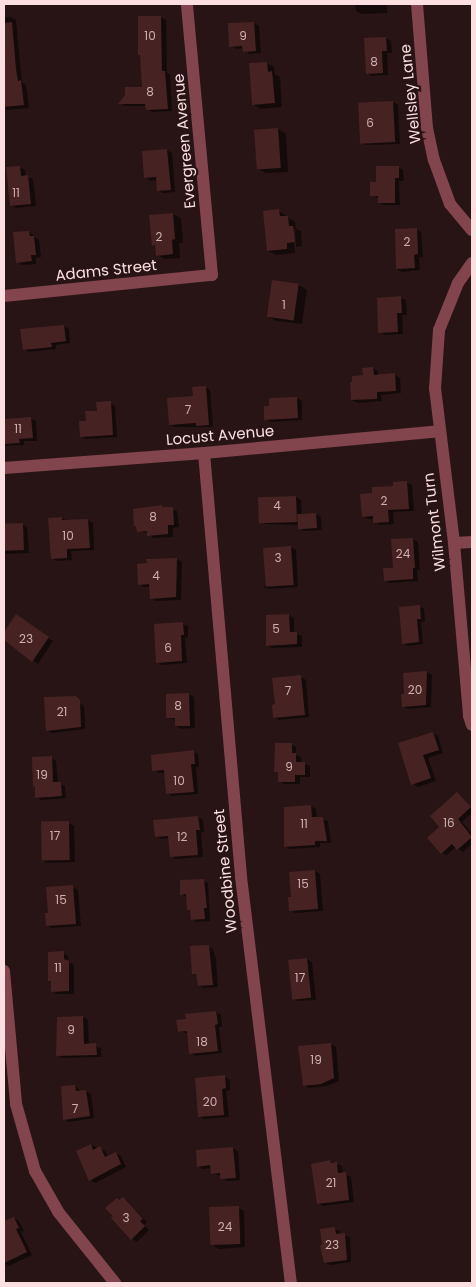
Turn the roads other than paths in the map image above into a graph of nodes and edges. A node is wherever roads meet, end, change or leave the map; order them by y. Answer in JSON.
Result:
{"nodes":[{"id":1,"x":187,"y":4,"type":"edge"},
{"id":2,"x":417,"y":4,"type":"edge"},
{"id":3,"x":472,"y":230,"type":"edge"},
{"id":4,"x":472,"y":263,"type":"edge"},
{"id":5,"x":212,"y":275,"type":"joint"},
{"id":6,"x":4,"y":296,"type":"edge"},
{"id":7,"x":439,"y":431,"type":"junction"},
{"id":8,"x":204,"y":453,"type":"junction"},
{"id":9,"x":4,"y":468,"type":"edge"},
{"id":10,"x":472,"y":542,"type":"edge"},
{"id":11,"x":454,"y":543,"type":"junction"},
{"id":12,"x":472,"y":726,"type":"edge"},
{"id":13,"x":4,"y":972,"type":"edge"},
{"id":14,"x":115,"y":1283,"type":"edge"},
{"id":15,"x":291,"y":1283,"type":"edge"}],
"edges":[{"from":1,"to":5,"type":"street","name":"Evergreen Avenue"},
{"from":2,"to":3,"type":"street","name":"Wellsley Lane"},
{"from":4,"to":7,"type":"street","name":"Wilmont Turn"},
{"from":5,"to":6,"type":"street","name":"Adams Street"},
{"from":7,"to":8,"type":"street","name":"Locust Avenue"},
{"from":7,"to":11,"type":"street","name":"Wilmont Turn"},
{"from":8,"to":9,"type":"street","name":"Locust Avenue"},
{"from":8,"to":15,"type":"street","name":"Woodbine Street"},
{"from":10,"to":11,"type":"street"},
{"from":11,"to":12,"type":"street","name":"Wilmont Turn"},
{"from":13,"to":14,"type":"street"}]}
